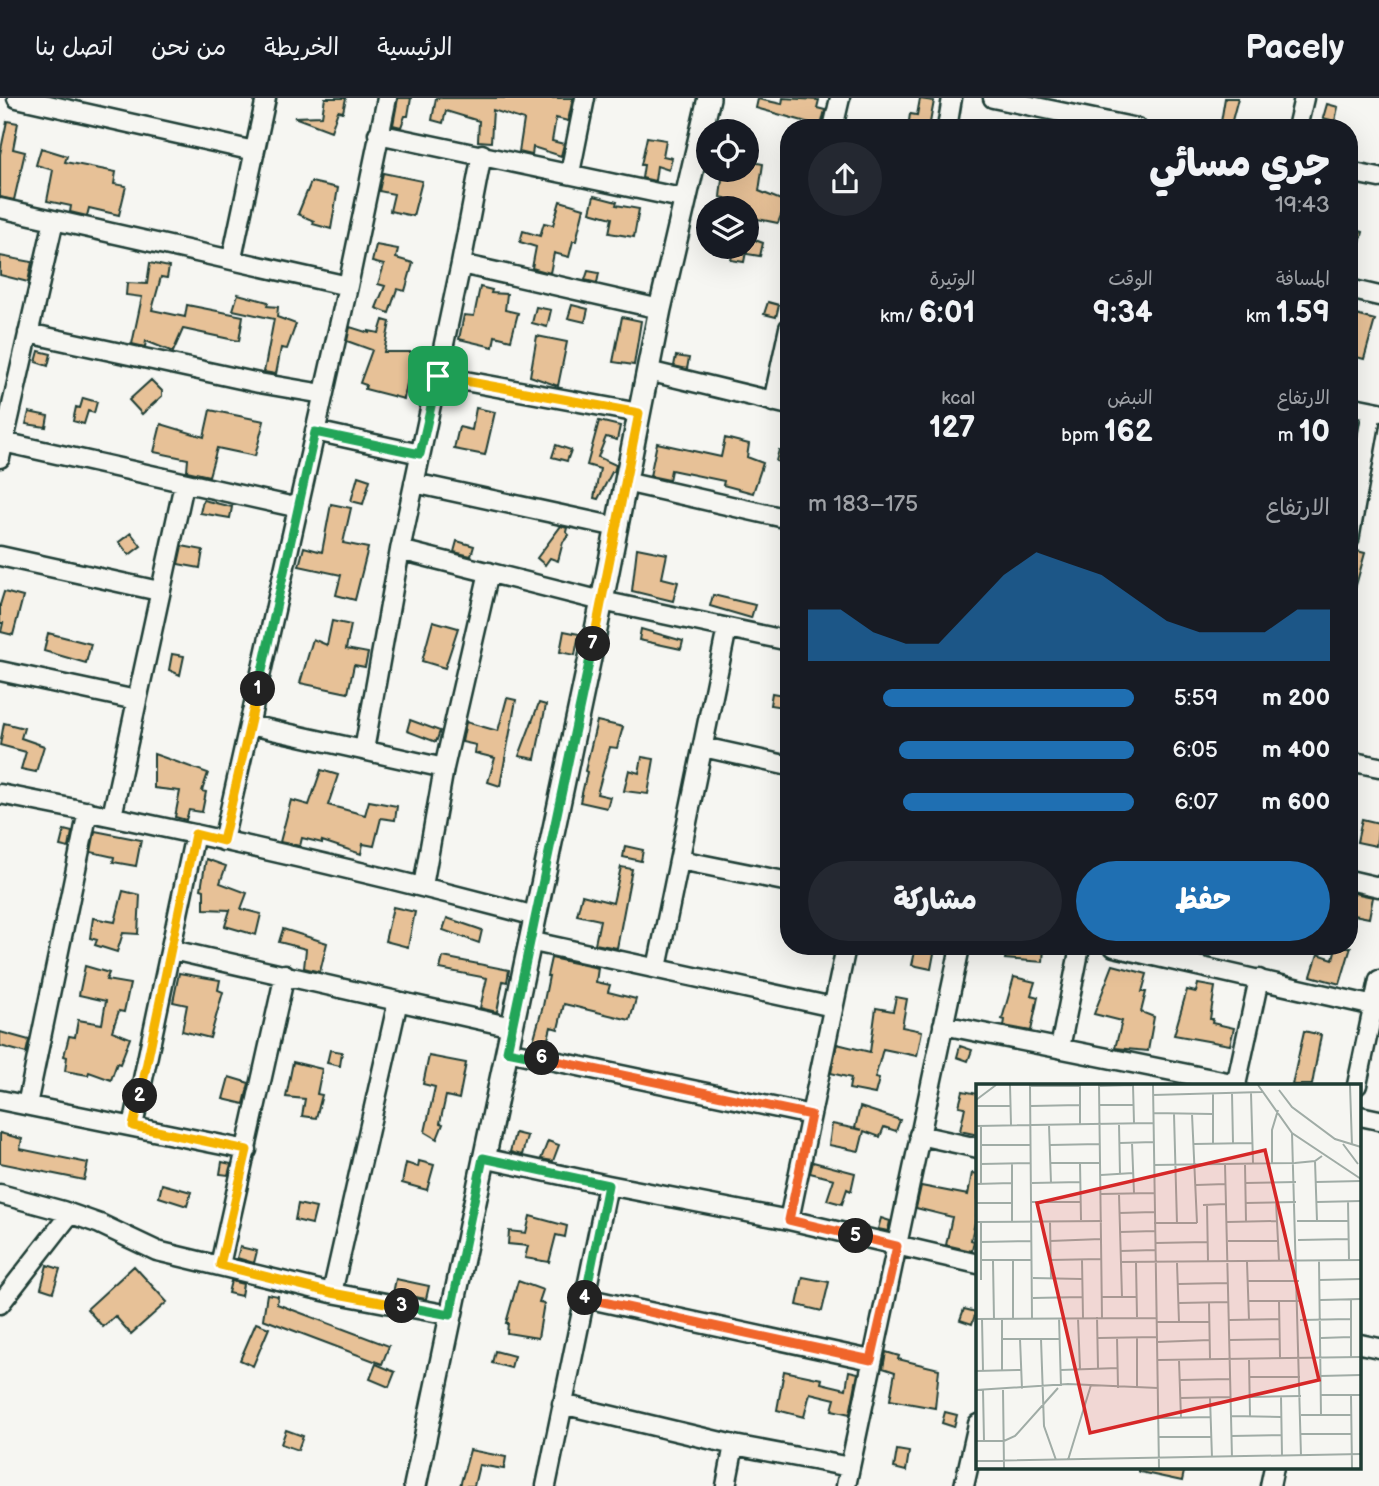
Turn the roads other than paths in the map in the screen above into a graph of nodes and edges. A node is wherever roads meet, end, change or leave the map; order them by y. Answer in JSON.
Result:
{"nodes":[{"id":1,"x":17,"y":98,"type":"edge"},
{"id":2,"x":266,"y":98,"type":"edge"},
{"id":3,"x":387,"y":98,"type":"edge"},
{"id":4,"x":584,"y":98,"type":"edge"},
{"id":5,"x":709,"y":98,"type":"edge"},
{"id":6,"x":840,"y":98,"type":"edge"},
{"id":7,"x":952,"y":98,"type":"edge"},
{"id":8,"x":993,"y":98,"type":"edge"},
{"id":9,"x":1304,"y":98,"type":"edge"},
{"id":10,"x":835,"y":119,"type":"edge"},
{"id":11,"x":948,"y":119,"type":"edge"},
{"id":12,"x":1093,"y":119,"type":"edge"},
{"id":13,"x":1299,"y":119,"type":"edge"},
{"id":14,"x":379,"y":134,"type":"junction"},
{"id":15,"x":254,"y":151,"type":"junction"},
{"id":16,"x":482,"y":154,"type":"junction"},
{"id":17,"x":570,"y":173,"type":"junction"},
{"id":18,"x":1358,"y":174,"type":"edge"},
{"id":19,"x":1379,"y":178,"type":"edge"},
{"id":20,"x":685,"y":199,"type":"junction"},
{"id":21,"x":0,"y":208,"type":"edge"},
{"id":22,"x":54,"y":220,"type":"junction"},
{"id":23,"x":232,"y":258,"type":"junction"},
{"id":24,"x":461,"y":264,"type":"junction"},
{"id":25,"x":348,"y":286,"type":"junction"},
{"id":26,"x":1358,"y":291,"type":"edge"},
{"id":27,"x":1379,"y":296,"type":"edge"},
{"id":28,"x":660,"y":309,"type":"junction"},
{"id":29,"x":28,"y":333,"type":"junction"},
{"id":30,"x":648,"y":371,"type":"junction"},
{"id":31,"x":438,"y":376,"type":"junction"},
{"id":32,"x":323,"y":394,"type":"junction"},
{"id":33,"x":780,"y":403,"type":"edge"},
{"id":34,"x":1358,"y":408,"type":"edge"},
{"id":35,"x":1376,"y":412,"type":"edge"},
{"id":36,"x":639,"y":413,"type":"junction"},
{"id":37,"x":315,"y":432,"type":"junction"},
{"id":38,"x":2,"y":450,"type":"edge"},
{"id":39,"x":420,"y":454,"type":"junction"},
{"id":40,"x":625,"y":482,"type":"junction"},
{"id":41,"x":414,"y":483,"type":"junction"},
{"id":42,"x":184,"y":484,"type":"junction"},
{"id":43,"x":1358,"y":490,"type":"edge"},
{"id":44,"x":299,"y":508,"type":"junction"},
{"id":45,"x":780,"y":517,"type":"edge"},
{"id":46,"x":617,"y":527,"type":"junction"},
{"id":47,"x":400,"y":550,"type":"junction"},
{"id":48,"x":0,"y":556,"type":"edge"},
{"id":49,"x":489,"y":572,"type":"junction"},
{"id":50,"x":159,"y":591,"type":"junction"},
{"id":51,"x":602,"y":601,"type":"junction"},
{"id":52,"x":727,"y":628,"type":"junction"},
{"id":53,"x":780,"y":639,"type":"edge"},
{"id":54,"x":0,"y":671,"type":"edge"},
{"id":55,"x":136,"y":700,"type":"junction"},
{"id":56,"x":250,"y":725,"type":"junction"},
{"id":57,"x":703,"y":747,"type":"junction"},
{"id":58,"x":364,"y":750,"type":"junction"},
{"id":59,"x":1358,"y":763,"type":"edge"},
{"id":60,"x":780,"y":764,"type":"edge"},
{"id":61,"x":444,"y":768,"type":"junction"},
{"id":62,"x":1379,"y":768,"type":"edge"},
{"id":63,"x":0,"y":794,"type":"edge"},
{"id":64,"x":88,"y":811,"type":"junction"},
{"id":65,"x":112,"y":816,"type":"junction"},
{"id":66,"x":195,"y":834,"type":"junction"},
{"id":67,"x":223,"y":841,"type":"junction"},
{"id":68,"x":680,"y":860,"type":"junction"},
{"id":69,"x":780,"y":880,"type":"edge"},
{"id":70,"x":1358,"y":882,"type":"edge"},
{"id":71,"x":423,"y":886,"type":"junction"},
{"id":72,"x":1379,"y":887,"type":"edge"},
{"id":73,"x":535,"y":916,"type":"junction"},
{"id":74,"x":529,"y":941,"type":"junction"},
{"id":75,"x":172,"y":950,"type":"junction"},
{"id":76,"x":844,"y":955,"type":"edge"},
{"id":77,"x":958,"y":955,"type":"edge"},
{"id":78,"x":1078,"y":955,"type":"edge"},
{"id":79,"x":1150,"y":955,"type":"edge"},
{"id":80,"x":657,"y":968,"type":"junction"},
{"id":81,"x":285,"y":974,"type":"junction"},
{"id":82,"x":1259,"y":979,"type":"junction"},
{"id":83,"x":1379,"y":979,"type":"edge"},
{"id":84,"x":398,"y":1001,"type":"junction"},
{"id":85,"x":1374,"y":1006,"type":"junction"},
{"id":86,"x":833,"y":1007,"type":"junction"},
{"id":87,"x":943,"y":1025,"type":"junction"},
{"id":88,"x":512,"y":1027,"type":"junction"},
{"id":89,"x":1060,"y":1048,"type":"junction"},
{"id":90,"x":507,"y":1051,"type":"junction"},
{"id":91,"x":1231,"y":1084,"type":"edge"},
{"id":92,"x":1236,"y":1084,"type":"edge"},
{"id":93,"x":1357,"y":1084,"type":"edge"},
{"id":94,"x":0,"y":1100,"type":"edge"},
{"id":95,"x":27,"y":1105,"type":"junction"},
{"id":96,"x":811,"y":1115,"type":"junction"},
{"id":97,"x":133,"y":1126,"type":"junction"},
{"id":98,"x":919,"y":1135,"type":"junction"},
{"id":99,"x":976,"y":1148,"type":"edge"},
{"id":100,"x":247,"y":1150,"type":"junction"},
{"id":101,"x":483,"y":1158,"type":"junction"},
{"id":102,"x":608,"y":1185,"type":"junction"},
{"id":103,"x":0,"y":1194,"type":"edge"},
{"id":104,"x":70,"y":1214,"type":"junction"},
{"id":105,"x":789,"y":1220,"type":"junction"},
{"id":106,"x":897,"y":1246,"type":"junction"},
{"id":107,"x":976,"y":1264,"type":"edge"},
{"id":108,"x":220,"y":1265,"type":"junction"},
{"id":109,"x":332,"y":1293,"type":"junction"},
{"id":110,"x":585,"y":1298,"type":"junction"},
{"id":111,"x":0,"y":1304,"type":"edge"},
{"id":112,"x":450,"y":1315,"type":"junction"},
{"id":113,"x":871,"y":1360,"type":"junction"},
{"id":114,"x":562,"y":1404,"type":"junction"},
{"id":115,"x":976,"y":1433,"type":"edge"},
{"id":116,"x":734,"y":1445,"type":"junction"},
{"id":117,"x":850,"y":1467,"type":"junction"},
{"id":118,"x":1274,"y":1468,"type":"edge"},
{"id":119,"x":415,"y":1486,"type":"edge"},
{"id":120,"x":546,"y":1486,"type":"edge"},
{"id":121,"x":726,"y":1486,"type":"edge"},
{"id":122,"x":846,"y":1486,"type":"edge"},
{"id":123,"x":964,"y":1486,"type":"edge"},
{"id":124,"x":1270,"y":1486,"type":"edge"}],
"edges":[{"from":1,"to":15,"type":"street"},
{"from":2,"to":15,"type":"street"},
{"from":3,"to":14,"type":"street"},
{"from":4,"to":17,"type":"street"},
{"from":5,"to":20,"type":"street"},
{"from":6,"to":10,"type":"street"},
{"from":7,"to":11,"type":"street"},
{"from":8,"to":12,"type":"street"},
{"from":9,"to":13,"type":"street"},
{"from":14,"to":16,"type":"street"},
{"from":14,"to":25,"type":"street"},
{"from":15,"to":23,"type":"street"},
{"from":16,"to":17,"type":"street"},
{"from":16,"to":24,"type":"street"},
{"from":17,"to":20,"type":"street"},
{"from":18,"to":19,"type":"street"},
{"from":20,"to":28,"type":"street"},
{"from":21,"to":22,"type":"street"},
{"from":22,"to":23,"type":"street"},
{"from":22,"to":29,"type":"street"},
{"from":23,"to":25,"type":"street"},
{"from":24,"to":28,"type":"street"},
{"from":24,"to":31,"type":"street"},
{"from":25,"to":32,"type":"street"},
{"from":26,"to":27,"type":"street"},
{"from":28,"to":30,"type":"street"},
{"from":29,"to":32,"type":"street"},
{"from":29,"to":38,"type":"street"},
{"from":30,"to":33,"type":"street"},
{"from":30,"to":36,"type":"street"},
{"from":31,"to":36,"type":"street"},
{"from":31,"to":39,"type":"street"},
{"from":32,"to":37,"type":"street"},
{"from":34,"to":35,"type":"street"},
{"from":35,"to":43,"type":"street"},
{"from":36,"to":40,"type":"street"},
{"from":37,"to":39,"type":"street"},
{"from":37,"to":44,"type":"street"},
{"from":38,"to":42,"type":"street"},
{"from":39,"to":41,"type":"street"},
{"from":40,"to":45,"type":"street"},
{"from":40,"to":46,"type":"street"},
{"from":41,"to":46,"type":"street"},
{"from":41,"to":47,"type":"street"},
{"from":42,"to":44,"type":"street"},
{"from":42,"to":50,"type":"street"},
{"from":44,"to":56,"type":"street"},
{"from":46,"to":51,"type":"street"},
{"from":47,"to":49,"type":"street"},
{"from":47,"to":58,"type":"street"},
{"from":48,"to":50,"type":"street"},
{"from":49,"to":51,"type":"street"},
{"from":49,"to":61,"type":"street"},
{"from":50,"to":55,"type":"street"},
{"from":51,"to":52,"type":"street"},
{"from":51,"to":73,"type":"street"},
{"from":52,"to":53,"type":"street"},
{"from":52,"to":57,"type":"street"},
{"from":54,"to":55,"type":"street"},
{"from":55,"to":65,"type":"street"},
{"from":56,"to":58,"type":"street"},
{"from":56,"to":67,"type":"street"},
{"from":57,"to":60,"type":"street"},
{"from":57,"to":68,"type":"street"},
{"from":58,"to":61,"type":"street"},
{"from":59,"to":62,"type":"street"},
{"from":61,"to":71,"type":"street"},
{"from":63,"to":64,"type":"street"},
{"from":64,"to":65,"type":"street"},
{"from":64,"to":95,"type":"street"},
{"from":65,"to":66,"type":"street"},
{"from":66,"to":67,"type":"street"},
{"from":66,"to":75,"type":"street"},
{"from":67,"to":71,"type":"street"},
{"from":68,"to":69,"type":"street"},
{"from":68,"to":80,"type":"street"},
{"from":70,"to":72,"type":"street"},
{"from":71,"to":73,"type":"street"},
{"from":73,"to":74,"type":"street"},
{"from":74,"to":80,"type":"street"},
{"from":74,"to":88,"type":"street"},
{"from":75,"to":81,"type":"street"},
{"from":75,"to":97,"type":"street"},
{"from":76,"to":86,"type":"street"},
{"from":77,"to":87,"type":"street"},
{"from":78,"to":89,"type":"street"},
{"from":79,"to":82,"type":"street"},
{"from":80,"to":86,"type":"street"},
{"from":81,"to":84,"type":"street"},
{"from":81,"to":100,"type":"street"},
{"from":82,"to":85,"type":"street"},
{"from":82,"to":92,"type":"street"},
{"from":83,"to":85,"type":"street"},
{"from":84,"to":88,"type":"street"},
{"from":84,"to":109,"type":"street"},
{"from":85,"to":93,"type":"street"},
{"from":86,"to":96,"type":"street"},
{"from":87,"to":89,"type":"street"},
{"from":87,"to":98,"type":"street"},
{"from":88,"to":90,"type":"street"},
{"from":89,"to":91,"type":"street"},
{"from":90,"to":96,"type":"street"},
{"from":90,"to":101,"type":"street"},
{"from":94,"to":95,"type":"street"},
{"from":95,"to":97,"type":"street"},
{"from":96,"to":105,"type":"street"},
{"from":97,"to":100,"type":"street"},
{"from":98,"to":99,"type":"street"},
{"from":98,"to":106,"type":"street"},
{"from":100,"to":108,"type":"street"},
{"from":101,"to":102,"type":"street"},
{"from":101,"to":112,"type":"street"},
{"from":102,"to":105,"type":"street"},
{"from":102,"to":110,"type":"street"},
{"from":103,"to":104,"type":"street"},
{"from":104,"to":108,"type":"street"},
{"from":104,"to":111,"type":"street"},
{"from":105,"to":106,"type":"street"},
{"from":106,"to":107,"type":"street"},
{"from":106,"to":113,"type":"street"},
{"from":108,"to":109,"type":"street"},
{"from":109,"to":112,"type":"street"},
{"from":110,"to":113,"type":"street"},
{"from":110,"to":114,"type":"street"},
{"from":112,"to":119,"type":"street"},
{"from":113,"to":117,"type":"street"},
{"from":114,"to":116,"type":"street"},
{"from":114,"to":120,"type":"street"},
{"from":115,"to":123,"type":"street"},
{"from":116,"to":117,"type":"street"},
{"from":116,"to":121,"type":"street"},
{"from":117,"to":122,"type":"street"},
{"from":118,"to":124,"type":"street"}]}
